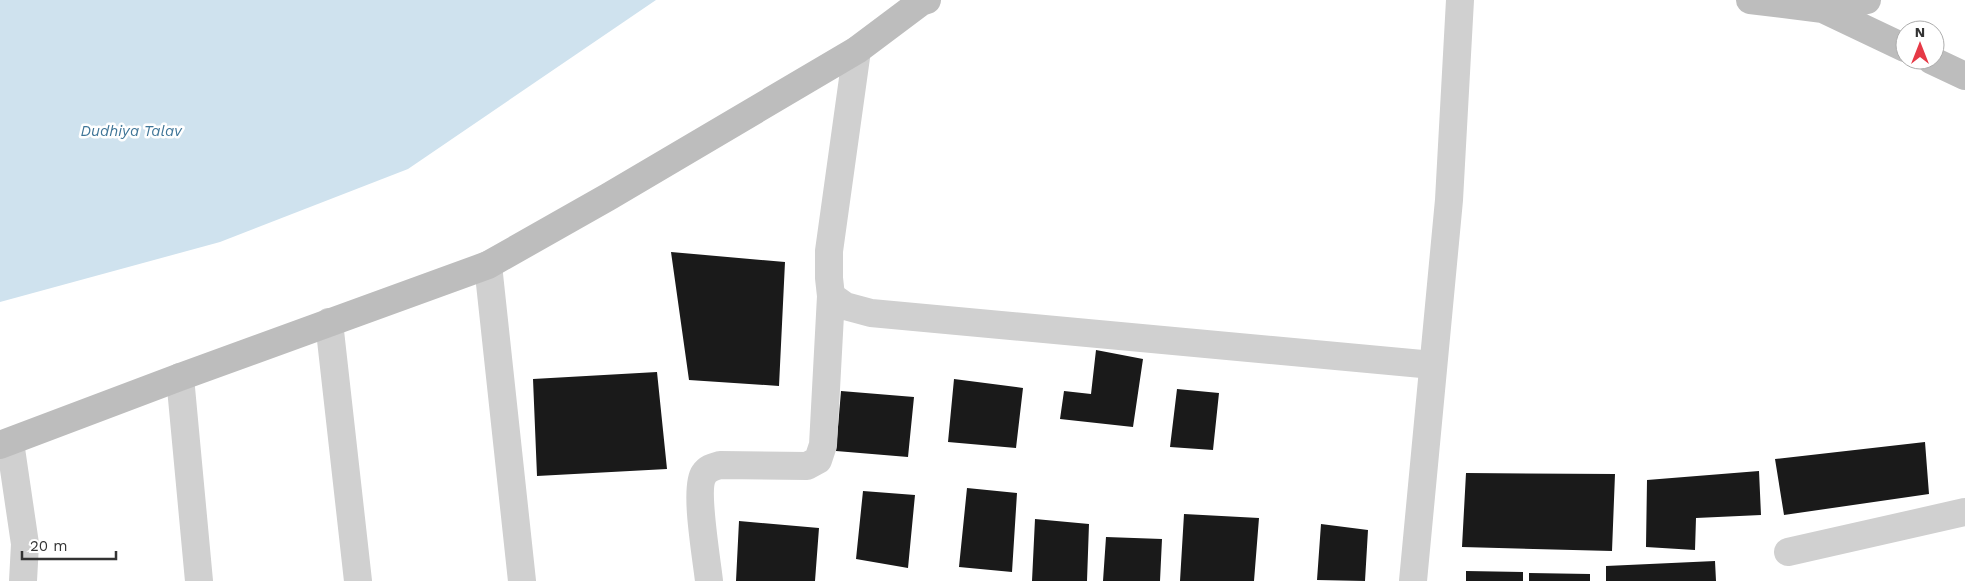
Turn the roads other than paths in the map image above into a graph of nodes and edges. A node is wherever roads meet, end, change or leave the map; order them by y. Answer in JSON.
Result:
{"nodes":[{"id":1,"x":927,"y":0,"type":"edge"},
{"id":2,"x":1460,"y":0,"type":"edge"},
{"id":3,"x":1750,"y":0,"type":"edge"},
{"id":4,"x":1867,"y":0,"type":"edge"},
{"id":5,"x":1823,"y":9,"type":"junction"},
{"id":6,"x":1895,"y":43,"type":"edge"},
{"id":7,"x":857,"y":50,"type":"junction"},
{"id":8,"x":1945,"y":67,"type":"edge"},
{"id":9,"x":1965,"y":76,"type":"edge"},
{"id":10,"x":488,"y":265,"type":"junction"},
{"id":11,"x":832,"y":296,"type":"junction"},
{"id":12,"x":329,"y":322,"type":"junction"},
{"id":13,"x":1433,"y":365,"type":"junction"},
{"id":14,"x":180,"y":377,"type":"junction"},
{"id":15,"x":5,"y":443,"type":"edge"},
{"id":16,"x":1965,"y":512,"type":"edge"},
{"id":17,"x":1788,"y":552,"type":"dead end"},
{"id":18,"x":23,"y":581,"type":"edge"},
{"id":19,"x":199,"y":581,"type":"edge"},
{"id":20,"x":358,"y":581,"type":"edge"},
{"id":21,"x":522,"y":581,"type":"edge"},
{"id":22,"x":709,"y":581,"type":"edge"},
{"id":23,"x":1413,"y":581,"type":"edge"}],
"edges":[{"from":1,"to":7,"type":"main road"},
{"from":2,"to":13,"type":"street"},
{"from":3,"to":5,"type":"main road"},
{"from":4,"to":5,"type":"main road"},
{"from":5,"to":6,"type":"main road"},
{"from":7,"to":10,"type":"main road"},
{"from":7,"to":11,"type":"street"},
{"from":8,"to":9,"type":"main road"},
{"from":10,"to":12,"type":"main road"},
{"from":10,"to":21,"type":"street"},
{"from":11,"to":13,"type":"street"},
{"from":11,"to":22,"type":"street"},
{"from":12,"to":14,"type":"main road"},
{"from":12,"to":20,"type":"street"},
{"from":13,"to":23,"type":"street"},
{"from":14,"to":15,"type":"main road"},
{"from":14,"to":19,"type":"street"},
{"from":15,"to":18,"type":"street"},
{"from":16,"to":17,"type":"street"}]}
